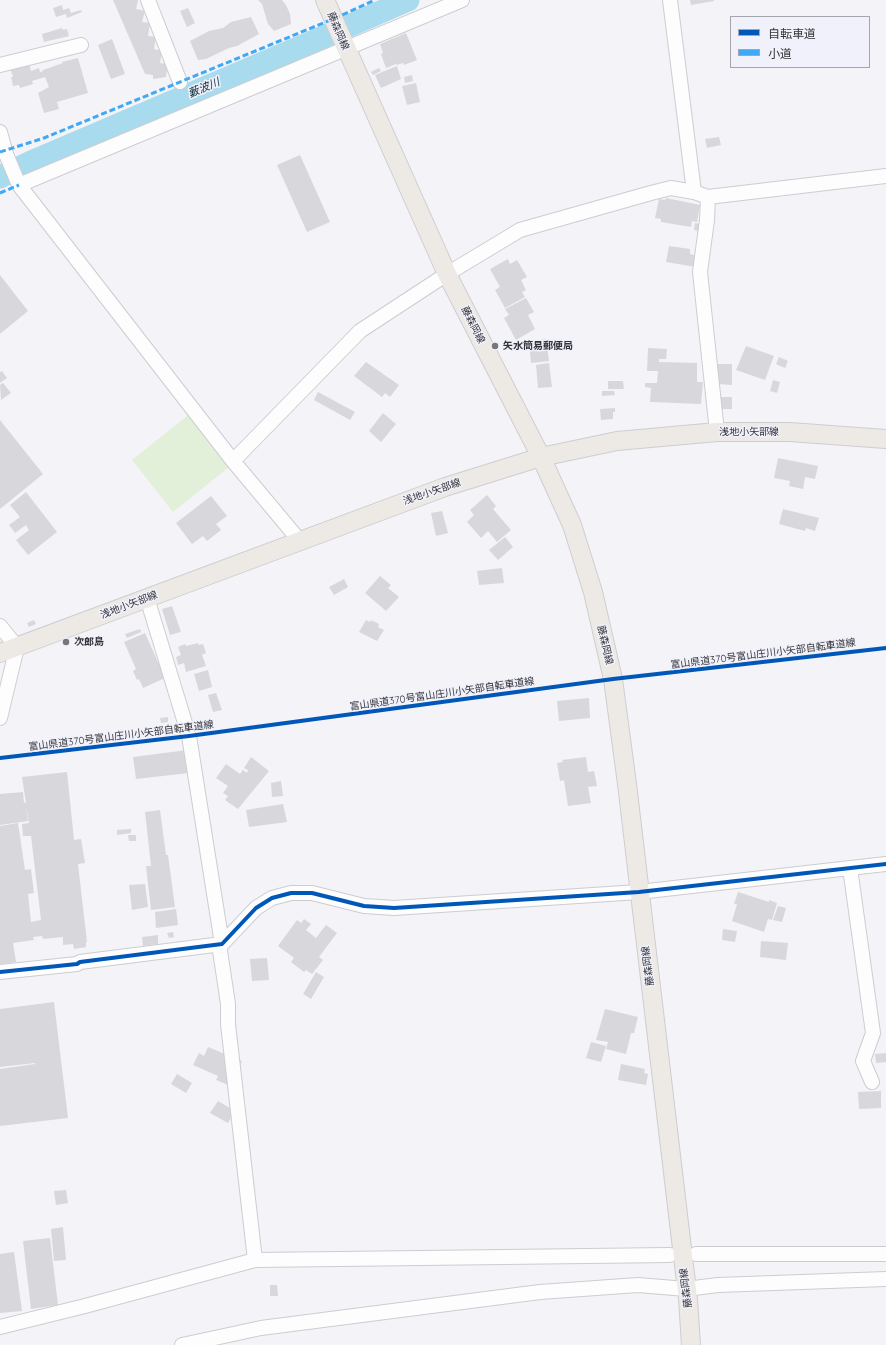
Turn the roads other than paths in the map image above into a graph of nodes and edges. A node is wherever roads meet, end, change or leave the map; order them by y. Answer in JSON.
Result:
{"nodes":[{"id":1,"x":148,"y":0,"type":"edge"},
{"id":2,"x":325,"y":0,"type":"edge"},
{"id":3,"x":462,"y":0,"type":"edge"},
{"id":4,"x":670,"y":0,"type":"edge"},
{"id":5,"x":81,"y":45,"type":"dead end"},
{"id":6,"x":346,"y":49,"type":"junction"},
{"id":7,"x":0,"y":65,"type":"edge"},
{"id":8,"x":180,"y":82,"type":"dead end"},
{"id":9,"x":0,"y":132,"type":"edge"},
{"id":10,"x":886,"y":176,"type":"edge"},
{"id":11,"x":19,"y":184,"type":"junction"},
{"id":12,"x":694,"y":192,"type":"junction"},
{"id":13,"x":708,"y":197,"type":"junction"},
{"id":14,"x":447,"y":274,"type":"junction"},
{"id":15,"x":717,"y":432,"type":"junction"},
{"id":16,"x":886,"y":439,"type":"edge"},
{"id":17,"x":541,"y":457,"type":"junction"},
{"id":18,"x":233,"y":461,"type":"junction"},
{"id":19,"x":299,"y":540,"type":"junction"},
{"id":20,"x":147,"y":598,"type":"junction"},
{"id":21,"x":0,"y":626,"type":"edge"},
{"id":22,"x":17,"y":647,"type":"junction"},
{"id":23,"x":0,"y":654,"type":"edge"},
{"id":24,"x":0,"y":718,"type":"edge"},
{"id":25,"x":886,"y":864,"type":"edge"},
{"id":26,"x":850,"y":868,"type":"junction"},
{"id":27,"x":639,"y":892,"type":"junction"},
{"id":28,"x":221,"y":944,"type":"junction"},
{"id":29,"x":0,"y":972,"type":"edge"},
{"id":30,"x":872,"y":1082,"type":"dead end"},
{"id":31,"x":696,"y":1254,"type":"dead end"},
{"id":32,"x":886,"y":1254,"type":"edge"},
{"id":33,"x":670,"y":1255,"type":"dead end"},
{"id":34,"x":255,"y":1260,"type":"junction"},
{"id":35,"x":886,"y":1279,"type":"edge"},
{"id":36,"x":687,"y":1294,"type":"junction"},
{"id":37,"x":0,"y":1327,"type":"edge"},
{"id":38,"x":182,"y":1345,"type":"edge"},
{"id":39,"x":691,"y":1345,"type":"edge"}],
"edges":[{"from":1,"to":8,"type":"street"},
{"from":2,"to":6,"type":"main road","name":"藤森岡線"},
{"from":3,"to":6,"type":"street"},
{"from":4,"to":12,"type":"street"},
{"from":5,"to":7,"type":"street"},
{"from":6,"to":11,"type":"street"},
{"from":6,"to":14,"type":"main road","name":"藤森岡線"},
{"from":9,"to":11,"type":"street"},
{"from":10,"to":13,"type":"street"},
{"from":11,"to":18,"type":"street"},
{"from":12,"to":13,"type":"street"},
{"from":12,"to":14,"type":"street"},
{"from":13,"to":15,"type":"street"},
{"from":14,"to":17,"type":"main road","name":"藤森岡線"},
{"from":14,"to":18,"type":"street"},
{"from":15,"to":16,"type":"main road","name":"浅地小矢部線"},
{"from":15,"to":17,"type":"main road","name":"浅地小矢部線"},
{"from":17,"to":19,"type":"main road","name":"浅地小矢部線"},
{"from":17,"to":27,"type":"main road","name":"藤森岡線"},
{"from":18,"to":19,"type":"street"},
{"from":19,"to":20,"type":"main road","name":"浅地小矢部線"},
{"from":20,"to":22,"type":"main road","name":"浅地小矢部線"},
{"from":20,"to":28,"type":"street"},
{"from":21,"to":22,"type":"street"},
{"from":22,"to":23,"type":"main road","name":"浅地小矢部線"},
{"from":22,"to":24,"type":"street"},
{"from":25,"to":26,"type":"street"},
{"from":26,"to":27,"type":"street"},
{"from":26,"to":30,"type":"street"},
{"from":27,"to":28,"type":"street"},
{"from":27,"to":36,"type":"main road","name":"藤森岡線"},
{"from":28,"to":29,"type":"street"},
{"from":28,"to":34,"type":"street"},
{"from":31,"to":32,"type":"street"},
{"from":33,"to":34,"type":"street"},
{"from":34,"to":37,"type":"street"},
{"from":35,"to":36,"type":"street"},
{"from":36,"to":38,"type":"street"},
{"from":36,"to":39,"type":"main road","name":"藤森岡線"}]}
